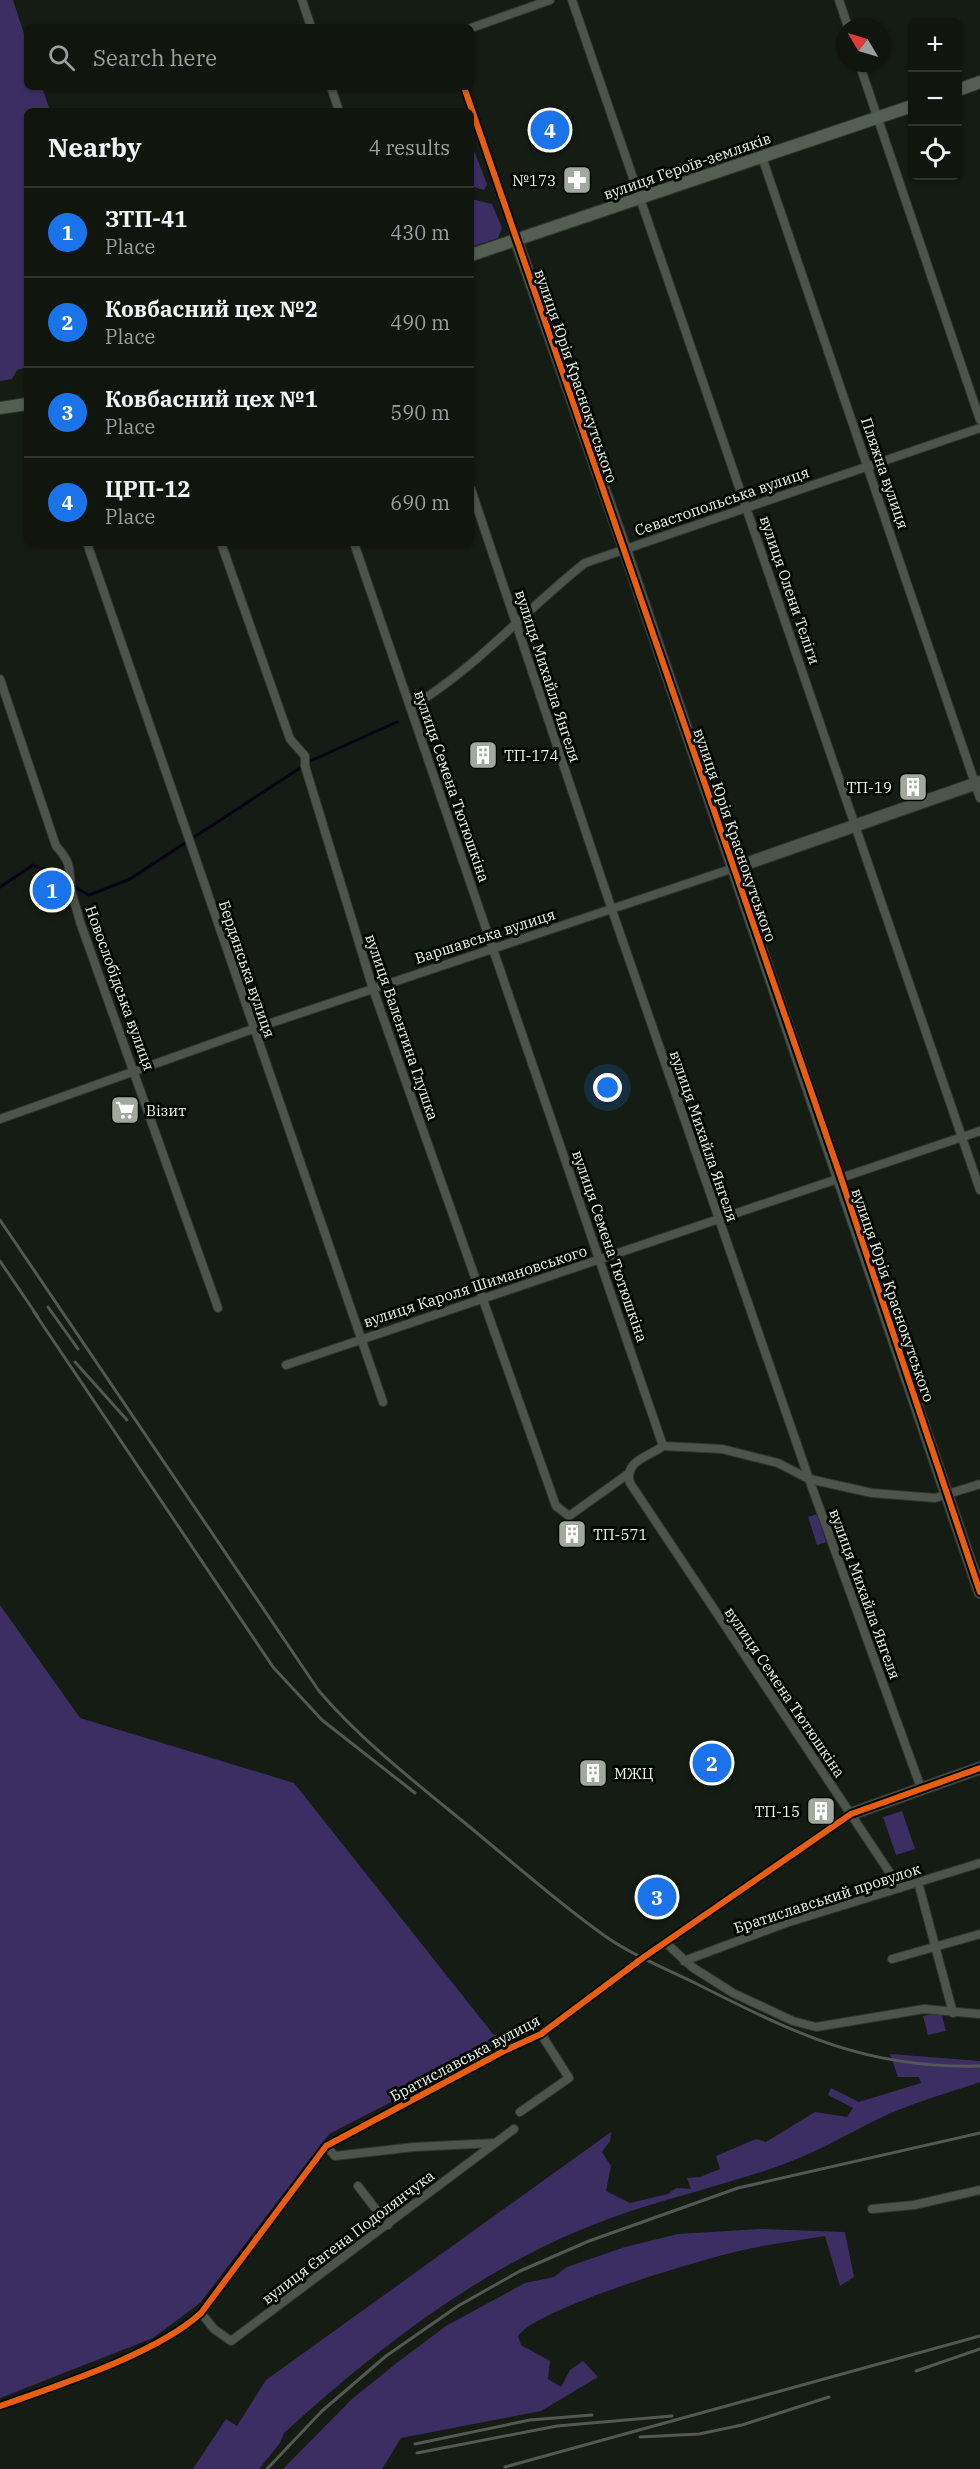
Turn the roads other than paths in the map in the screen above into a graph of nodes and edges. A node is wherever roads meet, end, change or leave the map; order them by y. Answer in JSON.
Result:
{"nodes":[{"id":1,"x":302,"y":0,"type":"edge"},
{"id":2,"x":550,"y":0,"type":"edge"},
{"id":3,"x":572,"y":0,"type":"edge"},
{"id":4,"x":839,"y":0,"type":"edge"},
{"id":5,"x":845,"y":18,"type":"edge"},
{"id":6,"x":310,"y":24,"type":"edge"},
{"id":7,"x":474,"y":27,"type":"edge"},
{"id":8,"x":863,"y":72,"type":"edge"},
{"id":9,"x":980,"y":82,"type":"edge"},
{"id":10,"x":962,"y":88,"type":"edge"},
{"id":11,"x":332,"y":90,"type":"edge"},
{"id":12,"x":465,"y":90,"type":"edge"},
{"id":13,"x":908,"y":107,"type":"edge"},
{"id":14,"x":338,"y":108,"type":"edge"},
{"id":15,"x":471,"y":108,"type":"edge"},
{"id":16,"x":474,"y":116,"type":"edge"},
{"id":17,"x":877,"y":118,"type":"junction"},
{"id":18,"x":762,"y":157,"type":"junction"},
{"id":19,"x":640,"y":198,"type":"junction"},
{"id":20,"x":516,"y":239,"type":"junction"},
{"id":21,"x":474,"y":254,"type":"edge"},
{"id":22,"x":24,"y":405,"type":"edge"},
{"id":23,"x":0,"y":410,"type":"edge"},
{"id":24,"x":980,"y":420,"type":"edge"},
{"id":25,"x":980,"y":428,"type":"edge"},
{"id":26,"x":868,"y":465,"type":"junction"},
{"id":27,"x":474,"y":498,"type":"edge"},
{"id":28,"x":747,"y":505,"type":"junction"},
{"id":29,"x":88,"y":546,"type":"edge"},
{"id":30,"x":222,"y":546,"type":"edge"},
{"id":31,"x":355,"y":546,"type":"edge"},
{"id":32,"x":625,"y":550,"type":"junction"},
{"id":33,"x":516,"y":623,"type":"junction"},
{"id":34,"x":0,"y":679,"type":"edge"},
{"id":35,"x":411,"y":707,"type":"junction"},
{"id":36,"x":978,"y":783,"type":"edge"},
{"id":37,"x":980,"y":798,"type":"edge"},
{"id":38,"x":855,"y":825,"type":"junction"},
{"id":39,"x":734,"y":868,"type":"junction"},
{"id":40,"x":612,"y":910,"type":"junction"},
{"id":41,"x":494,"y":949,"type":"junction"},
{"id":42,"x":374,"y":989,"type":"junction"},
{"id":43,"x":253,"y":1029,"type":"junction"},
{"id":44,"x":135,"y":1071,"type":"junction"},
{"id":45,"x":0,"y":1119,"type":"edge"},
{"id":46,"x":980,"y":1131,"type":"edge"},
{"id":47,"x":962,"y":1137,"type":"junction"},
{"id":48,"x":841,"y":1178,"type":"junction"},
{"id":49,"x":980,"y":1190,"type":"edge"},
{"id":50,"x":719,"y":1220,"type":"junction"},
{"id":51,"x":600,"y":1259,"type":"junction"},
{"id":52,"x":482,"y":1300,"type":"junction"},
{"id":53,"x":218,"y":1308,"type":"dead end"},
{"id":54,"x":361,"y":1339,"type":"junction"},
{"id":55,"x":286,"y":1365,"type":"dead end"},
{"id":56,"x":382,"y":1402,"type":"dead end"},
{"id":57,"x":663,"y":1446,"type":"junction"},
{"id":58,"x":628,"y":1474,"type":"junction"},
{"id":59,"x":809,"y":1479,"type":"junction"},
{"id":60,"x":980,"y":1484,"type":"edge"},
{"id":61,"x":948,"y":1496,"type":"junction"},
{"id":62,"x":980,"y":1592,"type":"edge"},
{"id":63,"x":980,"y":1768,"type":"edge"},
{"id":64,"x":921,"y":1788,"type":"junction"},
{"id":65,"x":851,"y":1814,"type":"junction"},
{"id":66,"x":980,"y":1863,"type":"edge"},
{"id":67,"x":918,"y":1882,"type":"junction"},
{"id":68,"x":900,"y":1888,"type":"junction"},
{"id":69,"x":980,"y":1934,"type":"edge"},
{"id":70,"x":665,"y":1942,"type":"junction"},
{"id":71,"x":936,"y":1946,"type":"junction"},
{"id":72,"x":892,"y":1959,"type":"dead end"},
{"id":73,"x":684,"y":1961,"type":"junction"},
{"id":74,"x":953,"y":2013,"type":"junction"},
{"id":75,"x":980,"y":2014,"type":"edge"},
{"id":76,"x":541,"y":2034,"type":"junction"},
{"id":77,"x":520,"y":2112,"type":"dead end"},
{"id":78,"x":514,"y":2129,"type":"dead end"},
{"id":79,"x":496,"y":2143,"type":"junction"},
{"id":80,"x":326,"y":2146,"type":"junction"},
{"id":81,"x":358,"y":2186,"type":"dead end"},
{"id":82,"x":980,"y":2190,"type":"edge"},
{"id":83,"x":872,"y":2209,"type":"dead end"},
{"id":84,"x":388,"y":2225,"type":"junction"},
{"id":85,"x":201,"y":2313,"type":"junction"},
{"id":86,"x":0,"y":2406,"type":"edge"}],
"edges":[{"from":1,"to":6,"type":"street"},
{"from":2,"to":7,"type":"street"},
{"from":3,"to":19,"type":"street","name":"вулиця Олени Теліги"},
{"from":4,"to":5,"type":"street"},
{"from":8,"to":17,"type":"street"},
{"from":9,"to":10,"type":"main road"},
{"from":11,"to":14,"type":"street"},
{"from":12,"to":15,"type":"street","name":"вулиця Юрія Краснокутського"},
{"from":13,"to":17,"type":"main road","name":"вулиця Героїв-земляків"},
{"from":16,"to":20,"type":"street","name":"вулиця Юрія Краснокутського"},
{"from":17,"to":18,"type":"main road","name":"вулиця Героїв-земляків"},
{"from":17,"to":24,"type":"street"},
{"from":18,"to":19,"type":"main road","name":"вулиця Героїв-земляків"},
{"from":18,"to":26,"type":"street","name":"Пляжна вулиця"},
{"from":19,"to":20,"type":"main road","name":"вулиця Героїв-земляків"},
{"from":19,"to":28,"type":"street","name":"вулиця Олени Теліги"},
{"from":20,"to":21,"type":"main road","name":"вулиця Героїв-земляків"},
{"from":20,"to":32,"type":"street","name":"вулиця Юрія Краснокутського"},
{"from":22,"to":23,"type":"main road"},
{"from":25,"to":26,"type":"street","name":"Севастопольська вулиця"},
{"from":26,"to":28,"type":"street","name":"Севастопольська вулиця"},
{"from":26,"to":36,"type":"street","name":"Пляжна вулиця"},
{"from":27,"to":33,"type":"street","name":"вулиця Михайла Янгеля"},
{"from":28,"to":32,"type":"street","name":"Севастопольська вулиця"},
{"from":28,"to":38,"type":"street","name":"вулиця Олени Теліги"},
{"from":29,"to":43,"type":"street","name":"Бердянська вулиця"},
{"from":30,"to":42,"type":"street","name":"вулиця Валентина Глушка"},
{"from":31,"to":35,"type":"street","name":"вулиця Семена Тютюшкіна"},
{"from":32,"to":33,"type":"street","name":"Севастопольська вулиця"},
{"from":32,"to":39,"type":"street","name":"вулиця Юрія Краснокутського"},
{"from":33,"to":35,"type":"street","name":"Севастопольська вулиця"},
{"from":33,"to":40,"type":"street","name":"вулиця Михайла Янгеля"},
{"from":34,"to":44,"type":"street","name":"Новослобідська вулиця"},
{"from":35,"to":41,"type":"street","name":"вулиця Семена Тютюшкіна"},
{"from":36,"to":37,"type":"street","name":"Пляжна вулиця"},
{"from":36,"to":38,"type":"street","name":"Варшавська вулиця"},
{"from":38,"to":39,"type":"street","name":"Варшавська вулиця"},
{"from":38,"to":47,"type":"street","name":"вулиця Олени Теліги"},
{"from":39,"to":40,"type":"street","name":"Варшавська вулиця"},
{"from":39,"to":48,"type":"street","name":"вулиця Юрія Краснокутського"},
{"from":40,"to":41,"type":"street","name":"Варшавська вулиця"},
{"from":40,"to":50,"type":"street","name":"вулиця Михайла Янгеля"},
{"from":41,"to":42,"type":"street","name":"Варшавська вулиця"},
{"from":41,"to":51,"type":"street","name":"вулиця Семена Тютюшкіна"},
{"from":42,"to":43,"type":"street","name":"Варшавська вулиця"},
{"from":42,"to":52,"type":"street","name":"вулиця Валентина Глушка"},
{"from":43,"to":44,"type":"street","name":"Варшавська вулиця"},
{"from":43,"to":54,"type":"street","name":"Бердянська вулиця"},
{"from":44,"to":45,"type":"street","name":"Варшавська вулиця"},
{"from":44,"to":53,"type":"street","name":"Новослобідська вулиця"},
{"from":46,"to":47,"type":"street","name":"вулиця Кароля Шимановського"},
{"from":47,"to":48,"type":"street","name":"вулиця Кароля Шимановського"},
{"from":47,"to":49,"type":"street","name":"вулиця Олени Теліги"},
{"from":48,"to":50,"type":"street","name":"вулиця Кароля Шимановського"},
{"from":48,"to":61,"type":"street","name":"вулиця Юрія Краснокутського"},
{"from":50,"to":51,"type":"street","name":"вулиця Кароля Шимановського"},
{"from":50,"to":59,"type":"street","name":"вулиця Михайла Янгеля"},
{"from":51,"to":52,"type":"street","name":"вулиця Кароля Шимановського"},
{"from":51,"to":57,"type":"street","name":"вулиця Семена Тютюшкіна"},
{"from":52,"to":54,"type":"street","name":"вулиця Кароля Шимановського"},
{"from":52,"to":58,"type":"street","name":"вулиця Валентина Глушка"},
{"from":54,"to":55,"type":"street","name":"вулиця Кароля Шимановського"},
{"from":54,"to":56,"type":"street","name":"Бердянська вулиця"},
{"from":57,"to":58,"type":"street"},
{"from":57,"to":59,"type":"street"},
{"from":58,"to":65,"type":"street","name":"вулиця Семена Тютюшкіна"},
{"from":59,"to":61,"type":"street"},
{"from":59,"to":64,"type":"street","name":"вулиця Михайла Янгеля"},
{"from":60,"to":61,"type":"street"},
{"from":61,"to":62,"type":"street","name":"вулиця Юрія Краснокутського"},
{"from":63,"to":64,"type":"street","name":"Братиславська вулиця"},
{"from":64,"to":65,"type":"street","name":"Братиславська вулиця"},
{"from":65,"to":68,"type":"street","name":"вулиця Семена Тютюшкіна"},
{"from":65,"to":70,"type":"street","name":"Братиславська вулиця"},
{"from":66,"to":67,"type":"street","name":"Братиславський провулок"},
{"from":67,"to":68,"type":"street","name":"Братиславський провулок"},
{"from":67,"to":71,"type":"street"},
{"from":68,"to":73,"type":"street","name":"Братиславський провулок"},
{"from":69,"to":71,"type":"street"},
{"from":70,"to":73,"type":"street"},
{"from":70,"to":76,"type":"street","name":"Братиславська вулиця"},
{"from":71,"to":72,"type":"street"},
{"from":71,"to":74,"type":"street"},
{"from":73,"to":74,"type":"street"},
{"from":74,"to":75,"type":"street"},
{"from":76,"to":77,"type":"street"},
{"from":76,"to":80,"type":"street","name":"Братиславська вулиця"},
{"from":78,"to":79,"type":"street","name":"вулиця Євгена Подолянчука"},
{"from":79,"to":80,"type":"street"},
{"from":79,"to":84,"type":"street","name":"вулиця Євгена Подолянчука"},
{"from":80,"to":85,"type":"street","name":"Братиславська вулиця"},
{"from":81,"to":84,"type":"street"},
{"from":82,"to":83,"type":"street"},
{"from":84,"to":85,"type":"street","name":"вулиця Євгена Подолянчука"},
{"from":85,"to":86,"type":"street","name":"Братиславська вулиця"}]}
